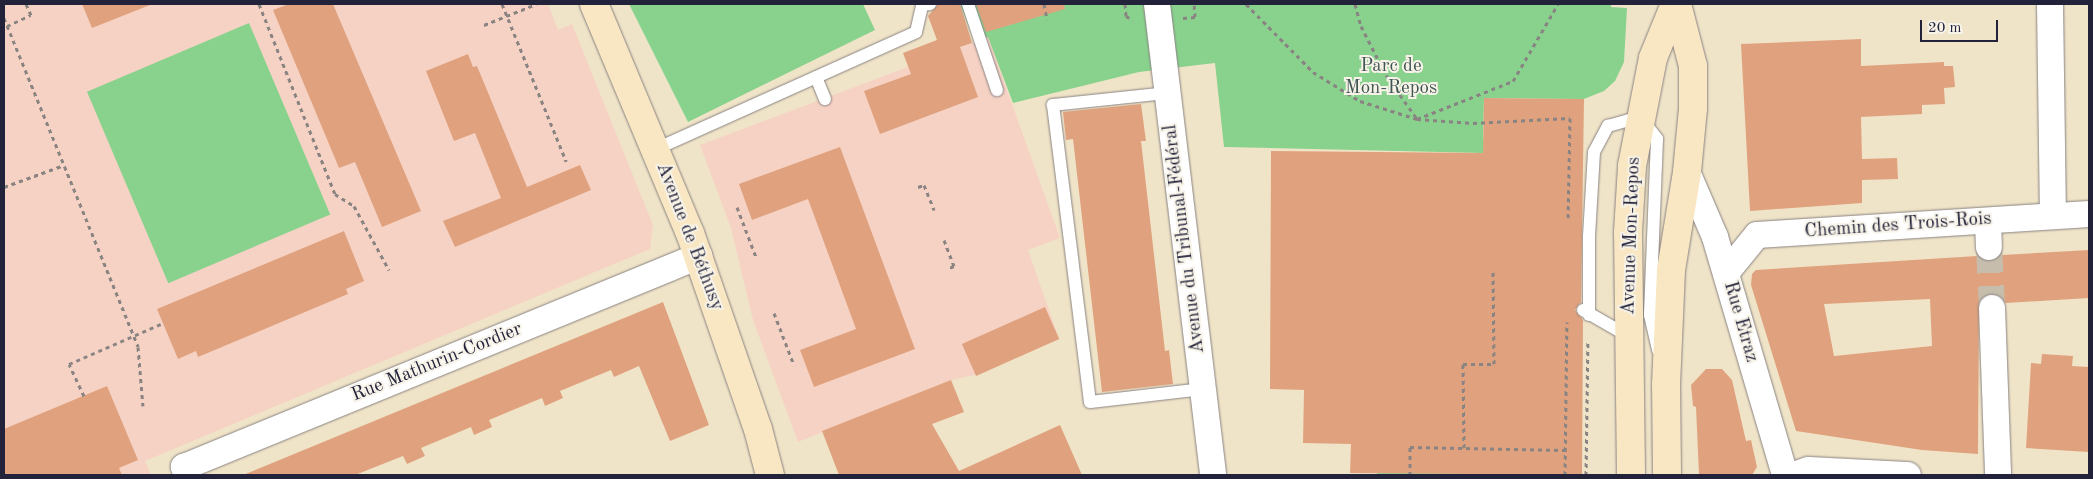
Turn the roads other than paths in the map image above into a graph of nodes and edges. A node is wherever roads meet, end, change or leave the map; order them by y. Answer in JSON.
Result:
{"nodes":[{"id":1,"x":594,"y":4,"type":"edge"},
{"id":2,"x":930,"y":4,"type":"edge"},
{"id":3,"x":968,"y":4,"type":"edge"},
{"id":4,"x":1157,"y":4,"type":"edge"},
{"id":5,"x":1676,"y":4,"type":"edge"},
{"id":6,"x":2050,"y":4,"type":"edge"},
{"id":7,"x":816,"y":77,"type":"junction"},
{"id":8,"x":997,"y":90,"type":"dead end"},
{"id":9,"x":1168,"y":93,"type":"junction"},
{"id":10,"x":826,"y":99,"type":"dead end"},
{"id":11,"x":1640,"y":117,"type":"junction"},
{"id":12,"x":656,"y":149,"type":"junction"},
{"id":13,"x":1687,"y":172,"type":"junction"},
{"id":14,"x":2089,"y":214,"type":"edge"},
{"id":15,"x":2053,"y":215,"type":"junction"},
{"id":16,"x":1988,"y":221,"type":"junction"},
{"id":17,"x":1990,"y":247,"type":"tunnel mouth"},
{"id":18,"x":699,"y":256,"type":"junction"},
{"id":19,"x":1726,"y":273,"type":"junction"},
{"id":20,"x":1992,"y":308,"type":"tunnel mouth"},
{"id":21,"x":1628,"y":336,"type":"junction"},
{"id":22,"x":1666,"y":384,"type":"junction"},
{"id":23,"x":1203,"y":389,"type":"junction"},
{"id":24,"x":187,"y":475,"type":"edge"},
{"id":25,"x":770,"y":475,"type":"edge"},
{"id":26,"x":1213,"y":475,"type":"edge"},
{"id":27,"x":1631,"y":475,"type":"edge"},
{"id":28,"x":1667,"y":475,"type":"edge"},
{"id":29,"x":1785,"y":475,"type":"edge"},
{"id":30,"x":1793,"y":475,"type":"edge"},
{"id":31,"x":1908,"y":475,"type":"edge"},
{"id":32,"x":1998,"y":475,"type":"edge"}],
"edges":[{"from":1,"to":12,"type":"main road","name":"Avenue de Béthusy"},
{"from":2,"to":7,"type":"lane"},
{"from":3,"to":8,"type":"lane"},
{"from":4,"to":9,"type":"street","name":"Avenue du Tribunal-Fédéral"},
{"from":5,"to":11,"type":"main road","name":"Avenue Mon-Repos"},
{"from":5,"to":13,"type":"main road","name":"Avenue Mon-Repos"},
{"from":6,"to":15,"type":"street"},
{"from":7,"to":10,"type":"lane"},
{"from":7,"to":12,"type":"lane"},
{"from":9,"to":23,"type":"street","name":"Avenue du Tribunal-Fédéral"},
{"from":9,"to":23,"type":"lane"},
{"from":11,"to":21,"type":"main road","name":"Avenue Mon-Repos"},
{"from":11,"to":21,"type":"lane"},
{"from":11,"to":22,"type":"lane"},
{"from":12,"to":18,"type":"main road","name":"Avenue de Béthusy"},
{"from":13,"to":19,"type":"street","name":"Rue Etraz"},
{"from":13,"to":22,"type":"main road","name":"Avenue Mon-Repos"},
{"from":14,"to":15,"type":"street","name":"Chemin des Trois-Rois"},
{"from":15,"to":16,"type":"street","name":"Chemin des Trois-Rois"},
{"from":16,"to":17,"type":"street"},
{"from":16,"to":19,"type":"street","name":"Chemin des Trois-Rois"},
{"from":18,"to":24,"type":"street","name":"Rue Mathurin-Cordier"},
{"from":18,"to":25,"type":"main road","name":"Avenue de Béthusy"},
{"from":19,"to":29,"type":"street","name":"Rue Etraz"},
{"from":20,"to":32,"type":"street"},
{"from":21,"to":27,"type":"main road","name":"Avenue Mon-Repos"},
{"from":22,"to":28,"type":"main road","name":"Avenue Mon-Repos"},
{"from":23,"to":26,"type":"street","name":"Avenue du Tribunal-Fédéral"},
{"from":30,"to":31,"type":"street"}]}
